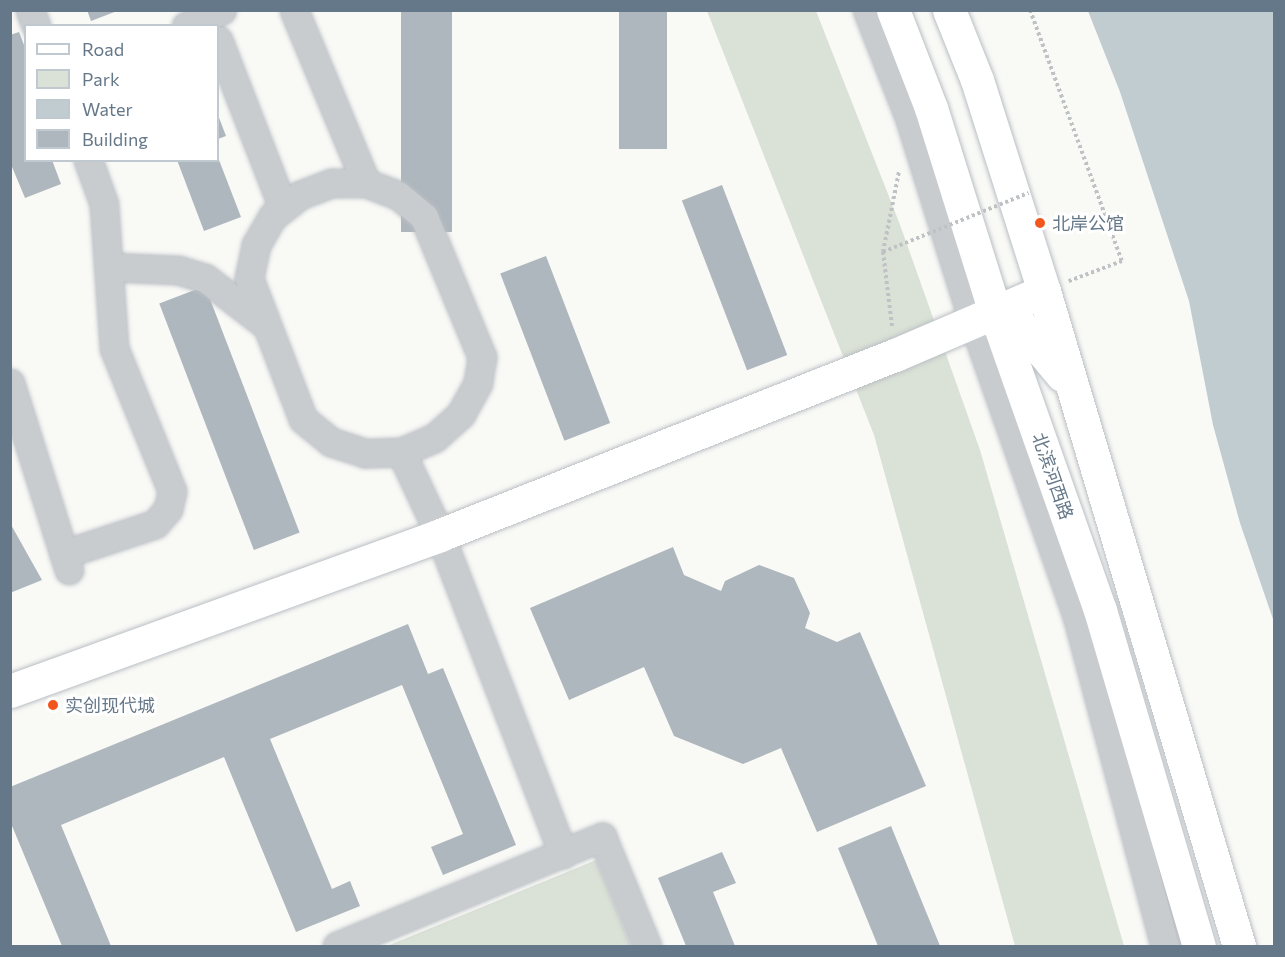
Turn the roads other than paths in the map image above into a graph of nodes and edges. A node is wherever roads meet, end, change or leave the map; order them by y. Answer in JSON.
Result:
{"nodes":[{"id":1,"x":294,"y":10,"type":"edge"},
{"id":2,"x":867,"y":10,"type":"edge"},
{"id":3,"x":893,"y":10,"type":"edge"},
{"id":4,"x":949,"y":10,"type":"edge"},
{"id":5,"x":219,"y":48,"type":"edge"},
{"id":6,"x":89,"y":162,"type":"edge"},
{"id":7,"x":366,"y":183,"type":"junction"},
{"id":8,"x":283,"y":208,"type":"junction"},
{"id":9,"x":109,"y":267,"type":"junction"},
{"id":10,"x":1044,"y":291,"type":"junction"},
{"id":11,"x":984,"y":316,"type":"junction"},
{"id":12,"x":266,"y":325,"type":"junction"},
{"id":13,"x":10,"y":383,"type":"edge"},
{"id":14,"x":1075,"y":397,"type":"junction"},
{"id":15,"x":401,"y":452,"type":"junction"},
{"id":16,"x":440,"y":535,"type":"junction"},
{"id":17,"x":10,"y":691,"type":"edge"},
{"id":18,"x":563,"y":854,"type":"junction"},
{"id":19,"x":337,"y":946,"type":"edge"},
{"id":20,"x":647,"y":946,"type":"edge"},
{"id":21,"x":1165,"y":946,"type":"edge"},
{"id":22,"x":1199,"y":946,"type":"edge"},
{"id":23,"x":1239,"y":946,"type":"edge"}],
"edges":[{"from":1,"to":7,"type":"street"},
{"from":2,"to":11,"type":"street"},
{"from":3,"to":11,"type":"main road","name":"北滨河西路"},
{"from":4,"to":10,"type":"main road"},
{"from":5,"to":8,"type":"street"},
{"from":6,"to":9,"type":"street"},
{"from":7,"to":8,"type":"street"},
{"from":7,"to":15,"type":"street"},
{"from":8,"to":12,"type":"street"},
{"from":9,"to":12,"type":"street"},
{"from":9,"to":13,"type":"street"},
{"from":10,"to":11,"type":"main road"},
{"from":10,"to":14,"type":"main road"},
{"from":11,"to":14,"type":"main road"},
{"from":11,"to":16,"type":"main road"},
{"from":11,"to":21,"type":"street"},
{"from":11,"to":22,"type":"main road","name":"北滨河西路"},
{"from":12,"to":15,"type":"street"},
{"from":14,"to":23,"type":"main road"},
{"from":15,"to":16,"type":"street"},
{"from":16,"to":17,"type":"main road"},
{"from":16,"to":18,"type":"street"},
{"from":18,"to":19,"type":"street"},
{"from":18,"to":20,"type":"street"}]}
